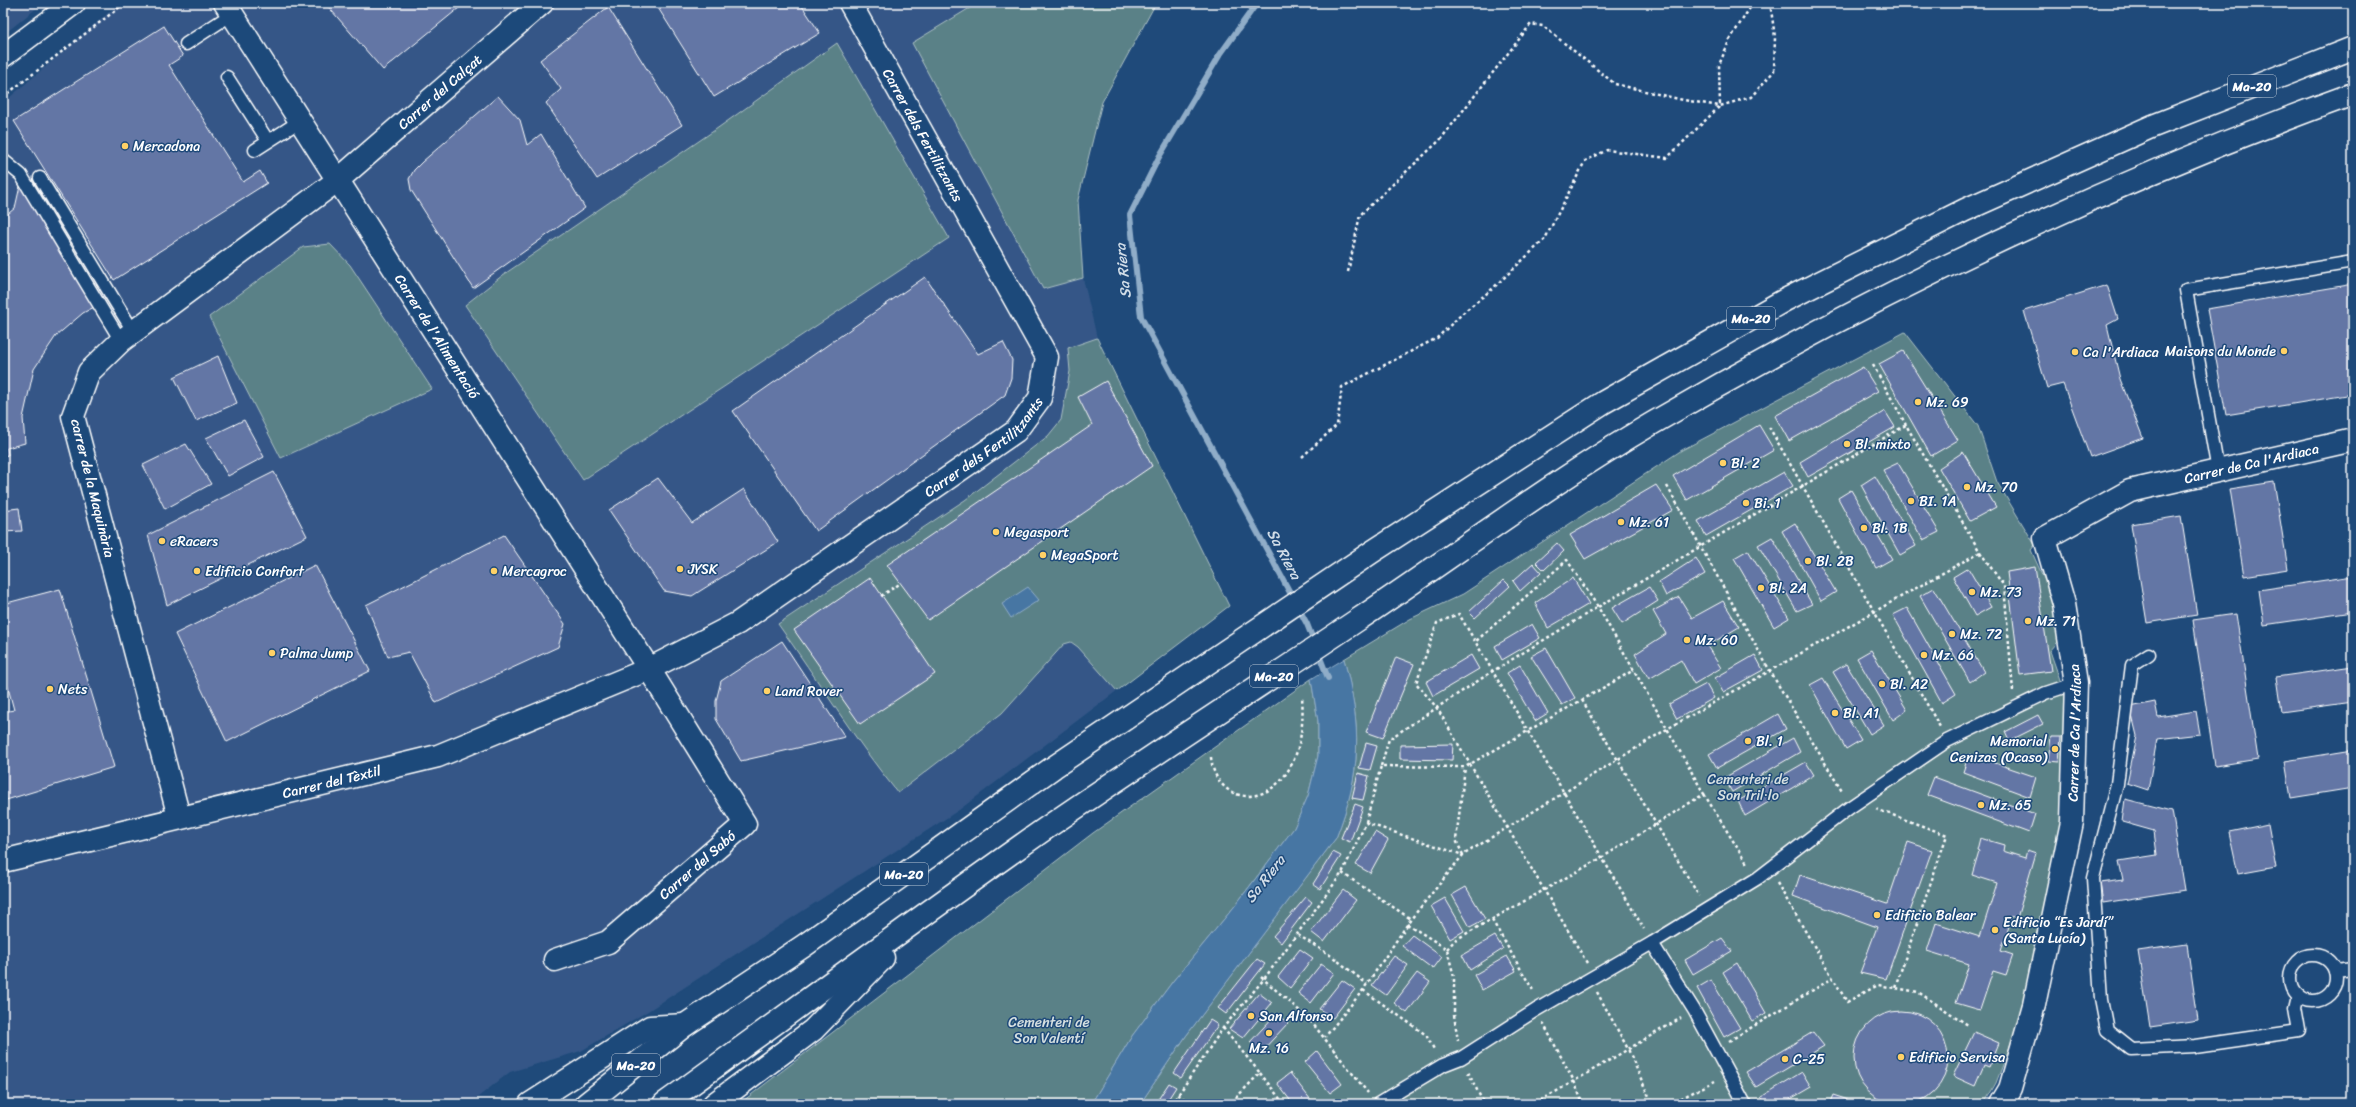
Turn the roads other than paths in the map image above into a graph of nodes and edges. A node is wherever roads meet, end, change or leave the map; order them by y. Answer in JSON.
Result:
{"nodes":[{"id":1,"x":74,"y":3,"type":"edge"},
{"id":2,"x":542,"y":3,"type":"edge"},
{"id":3,"x":850,"y":3,"type":"edge"},
{"id":4,"x":229,"y":9,"type":"edge"},
{"id":5,"x":186,"y":44,"type":"dead end"},
{"id":6,"x":2353,"y":48,"type":"edge"},
{"id":7,"x":3,"y":56,"type":"edge"},
{"id":8,"x":227,"y":77,"type":"dead end"},
{"id":9,"x":2353,"y":94,"type":"edge"},
{"id":10,"x":300,"y":121,"type":"junction"},
{"id":11,"x":268,"y":141,"type":"junction"},
{"id":12,"x":254,"y":150,"type":"dead end"},
{"id":13,"x":3,"y":161,"type":"edge"},
{"id":14,"x":40,"y":178,"type":"dead end"},
{"id":15,"x":338,"y":180,"type":"junction"},
{"id":16,"x":2353,"y":262,"type":"edge"},
{"id":17,"x":127,"y":336,"type":"junction"},
{"id":18,"x":2353,"y":440,"type":"edge"},
{"id":19,"x":2218,"y":471,"type":"junction"},
{"id":20,"x":2150,"y":654,"type":"dead end"},
{"id":21,"x":649,"y":669,"type":"junction"},
{"id":22,"x":2076,"y":683,"type":"junction"},
{"id":23,"x":178,"y":818,"type":"junction"},
{"id":24,"x":3,"y":861,"type":"edge"},
{"id":25,"x":921,"y":918,"type":"junction"},
{"id":26,"x":1652,"y":943,"type":"junction"},
{"id":27,"x":555,"y":960,"type":"dead end"},
{"id":28,"x":2353,"y":969,"type":"edge"},
{"id":29,"x":2335,"y":971,"type":"junction"},
{"id":30,"x":2298,"y":995,"type":"junction"},
{"id":31,"x":685,"y":1025,"type":"junction"},
{"id":32,"x":1375,"y":1101,"type":"edge"},
{"id":33,"x":530,"y":1104,"type":"edge"},
{"id":34,"x":586,"y":1104,"type":"edge"},
{"id":35,"x":664,"y":1104,"type":"edge"},
{"id":36,"x":714,"y":1104,"type":"edge"},
{"id":37,"x":1745,"y":1104,"type":"edge"},
{"id":38,"x":2001,"y":1104,"type":"edge"}],
"edges":[{"from":1,"to":7,"type":"main road"},
{"from":2,"to":15,"type":"main road","name":"Carrer del Calçat"},
{"from":3,"to":21,"type":"main road","name":"Carrer dels Fertilitzants"},
{"from":4,"to":5,"type":"lane"},
{"from":4,"to":10,"type":"main road","name":"Carrer de l'Alimentació"},
{"from":6,"to":31,"type":"main road","number":"Ma-20"},
{"from":8,"to":11,"type":"lane"},
{"from":9,"to":25,"type":"main road","number":"Ma-20"},
{"from":10,"to":11,"type":"lane"},
{"from":10,"to":15,"type":"main road","name":"Carrer de l'Alimentació"},
{"from":11,"to":12,"type":"lane"},
{"from":13,"to":17,"type":"lane"},
{"from":14,"to":17,"type":"lane"},
{"from":15,"to":17,"type":"main road","name":"carrer de la Maquinària"},
{"from":15,"to":21,"type":"main road","name":"Carrer de l'Alimentació"},
{"from":16,"to":19,"type":"lane"},
{"from":17,"to":23,"type":"main road","name":"carrer de la Maquinària"},
{"from":18,"to":19,"type":"main road","name":"Carrer de Ca l'Ardiaca"},
{"from":19,"to":22,"type":"main road","name":"Carrer de Ca l'Ardiaca"},
{"from":20,"to":30,"type":"lane"},
{"from":21,"to":23,"type":"main road","name":"Carrer del Tèxtil"},
{"from":21,"to":27,"type":"main road","name":"Carrer del Sabó"},
{"from":22,"to":26,"type":"lane"},
{"from":22,"to":38,"type":"main road","name":"Carrer de Ca l'Ardiaca"},
{"from":23,"to":24,"type":"main road","name":"Carrer del Tèxtil"},
{"from":25,"to":35,"type":"main road","number":"Ma-20"},
{"from":25,"to":36,"type":"main road"},
{"from":26,"to":32,"type":"lane"},
{"from":26,"to":37,"type":"lane"},
{"from":28,"to":29,"type":"lane"},
{"from":29,"to":30,"type":"lane"},
{"from":29,"to":30,"type":"lane"},
{"from":31,"to":33,"type":"main road"},
{"from":31,"to":34,"type":"main road","number":"Ma-20"}]}
